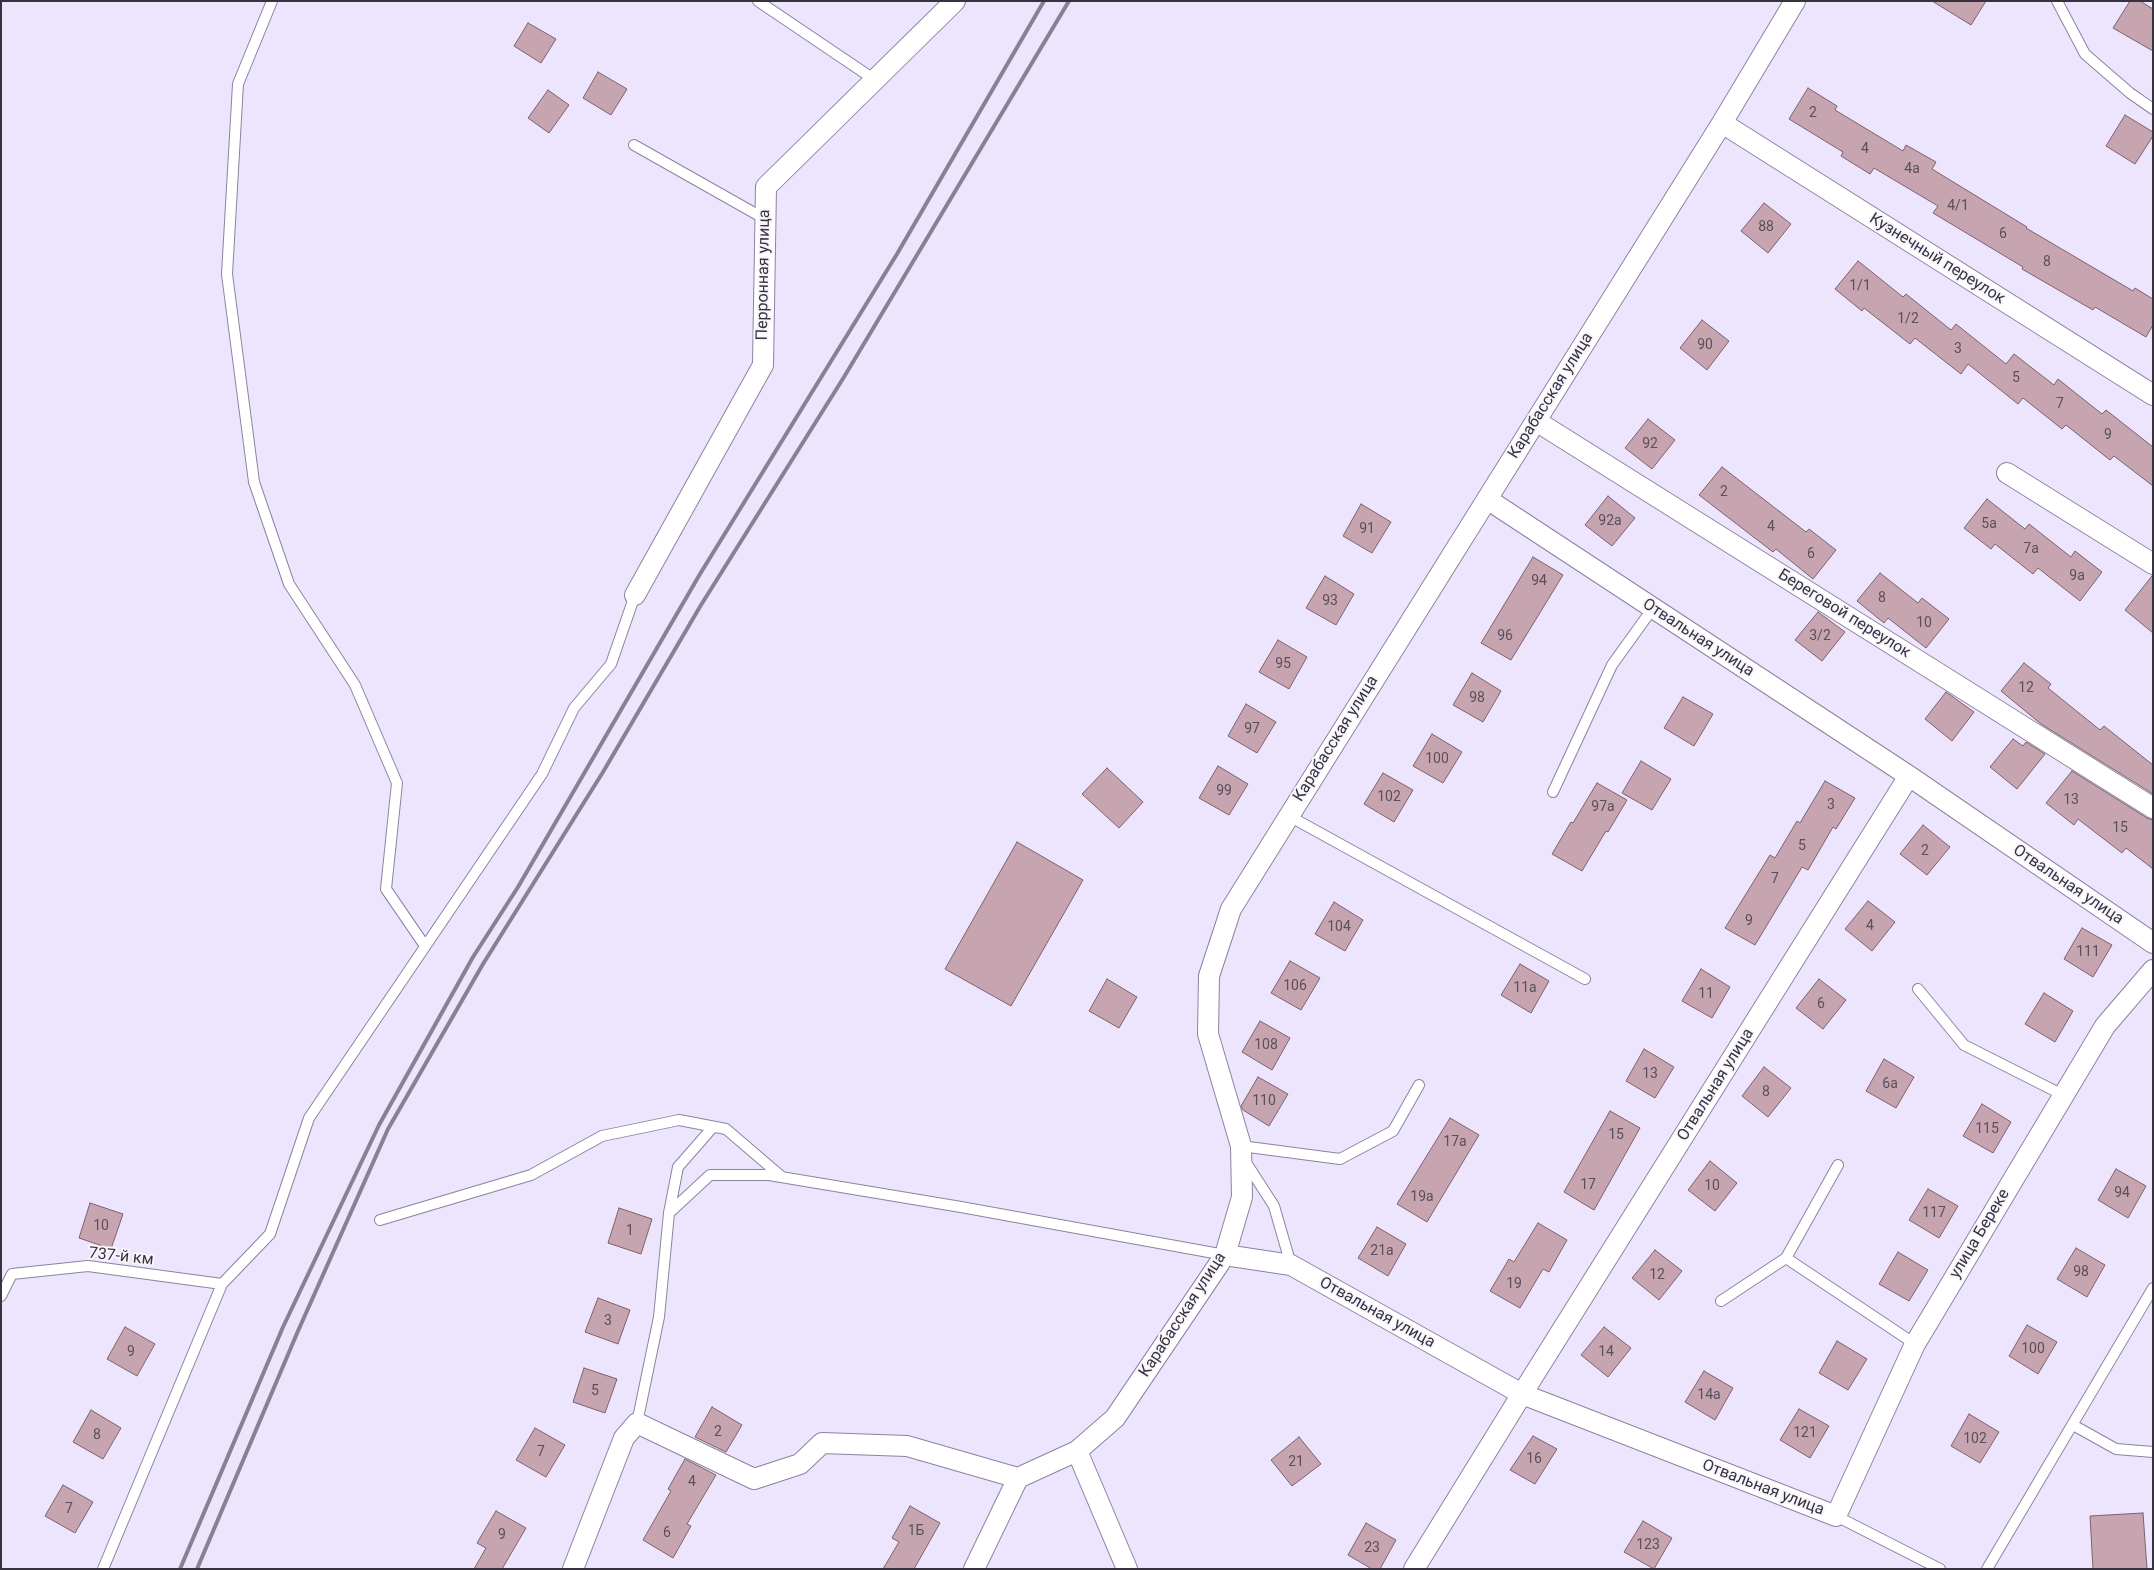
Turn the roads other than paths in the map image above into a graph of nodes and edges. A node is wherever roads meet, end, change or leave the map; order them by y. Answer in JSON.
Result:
{"nodes":[{"id":1,"x":272,"y":1,"type":"edge"},
{"id":2,"x":758,"y":1,"type":"edge"},
{"id":3,"x":955,"y":1,"type":"edge"},
{"id":4,"x":1795,"y":1,"type":"edge"},
{"id":5,"x":2057,"y":1,"type":"edge"},
{"id":6,"x":875,"y":80,"type":"junction"},
{"id":7,"x":2153,"y":110,"type":"edge"},
{"id":8,"x":1722,"y":122,"type":"junction"},
{"id":9,"x":634,"y":145,"type":"dead end"},
{"id":10,"x":765,"y":219,"type":"junction"},
{"id":11,"x":2153,"y":395,"type":"edge"},
{"id":12,"x":1536,"y":421,"type":"junction"},
{"id":13,"x":2007,"y":473,"type":"dead end"},
{"id":14,"x":1487,"y":499,"type":"junction"},
{"id":15,"x":2153,"y":564,"type":"edge"},
{"id":16,"x":634,"y":595,"type":"joint"},
{"id":17,"x":1653,"y":608,"type":"junction"},
{"id":18,"x":1909,"y":776,"type":"junction"},
{"id":19,"x":1553,"y":792,"type":"dead end"},
{"id":20,"x":2153,"y":808,"type":"edge"},
{"id":21,"x":1289,"y":816,"type":"junction"},
{"id":22,"x":2153,"y":943,"type":"edge"},
{"id":23,"x":425,"y":946,"type":"junction"},
{"id":24,"x":2153,"y":970,"type":"edge"},
{"id":25,"x":1585,"y":979,"type":"dead end"},
{"id":26,"x":1918,"y":989,"type":"dead end"},
{"id":27,"x":1419,"y":1085,"type":"dead end"},
{"id":28,"x":2063,"y":1095,"type":"junction"},
{"id":29,"x":713,"y":1127,"type":"junction"},
{"id":30,"x":1241,"y":1151,"type":"junction"},
{"id":31,"x":1838,"y":1164,"type":"dead end"},
{"id":32,"x":782,"y":1177,"type":"junction"},
{"id":33,"x":669,"y":1213,"type":"junction"},
{"id":34,"x":380,"y":1220,"type":"dead end"},
{"id":35,"x":1224,"y":1255,"type":"junction"},
{"id":36,"x":1786,"y":1258,"type":"junction"},
{"id":37,"x":1291,"y":1265,"type":"junction"},
{"id":38,"x":222,"y":1284,"type":"junction"},
{"id":39,"x":2153,"y":1288,"type":"edge"},
{"id":40,"x":1,"y":1296,"type":"edge"},
{"id":41,"x":1721,"y":1301,"type":"dead end"},
{"id":42,"x":1915,"y":1344,"type":"junction"},
{"id":43,"x":1522,"y":1394,"type":"junction"},
{"id":44,"x":637,"y":1424,"type":"junction"},
{"id":45,"x":2073,"y":1425,"type":"junction"},
{"id":46,"x":1077,"y":1451,"type":"junction"},
{"id":47,"x":2153,"y":1452,"type":"edge"},
{"id":48,"x":1018,"y":1478,"type":"junction"},
{"id":49,"x":1836,"y":1516,"type":"junction"},
{"id":50,"x":103,"y":1569,"type":"edge"},
{"id":51,"x":573,"y":1569,"type":"edge"},
{"id":52,"x":974,"y":1569,"type":"edge"},
{"id":53,"x":1127,"y":1569,"type":"edge"},
{"id":54,"x":1414,"y":1569,"type":"edge"},
{"id":55,"x":1940,"y":1569,"type":"edge"},
{"id":56,"x":1987,"y":1569,"type":"edge"}],
"edges":[{"from":1,"to":23,"type":"lane"},
{"from":2,"to":6,"type":"lane"},
{"from":3,"to":6,"type":"street","name":"Перронная улица"},
{"from":4,"to":8,"type":"street","name":"Карабасская улица"},
{"from":5,"to":7,"type":"lane"},
{"from":6,"to":10,"type":"street","name":"Перронная улица"},
{"from":8,"to":11,"type":"street","name":"Кузнечный переулок"},
{"from":8,"to":12,"type":"street","name":"Карабасская улица"},
{"from":9,"to":10,"type":"lane"},
{"from":10,"to":16,"type":"street","name":"Перронная улица"},
{"from":12,"to":14,"type":"street","name":"Карабасская улица"},
{"from":12,"to":20,"type":"street","name":"Береговой переулок"},
{"from":13,"to":15,"type":"street"},
{"from":14,"to":17,"type":"street","name":"Отвальная улица"},
{"from":14,"to":21,"type":"street","name":"Карабасская улица"},
{"from":16,"to":23,"type":"lane"},
{"from":17,"to":18,"type":"street","name":"Отвальная улица"},
{"from":17,"to":19,"type":"lane"},
{"from":18,"to":22,"type":"street","name":"Отвальная улица"},
{"from":18,"to":43,"type":"street","name":"Отвальная улица"},
{"from":21,"to":25,"type":"lane"},
{"from":21,"to":30,"type":"street","name":"Карабасская улица"},
{"from":23,"to":38,"type":"lane"},
{"from":24,"to":28,"type":"street","name":"улица Береке"},
{"from":26,"to":28,"type":"lane"},
{"from":27,"to":30,"type":"lane"},
{"from":28,"to":42,"type":"street","name":"улица Береке"},
{"from":29,"to":32,"type":"lane"},
{"from":29,"to":33,"type":"lane"},
{"from":29,"to":34,"type":"lane"},
{"from":30,"to":35,"type":"street","name":"Карабасская улица"},
{"from":30,"to":37,"type":"lane"},
{"from":31,"to":36,"type":"lane"},
{"from":32,"to":33,"type":"lane"},
{"from":32,"to":35,"type":"lane"},
{"from":33,"to":44,"type":"lane"},
{"from":35,"to":37,"type":"street","name":"Отвальная улица"},
{"from":35,"to":46,"type":"street","name":"Карабасская улица"},
{"from":36,"to":41,"type":"lane"},
{"from":36,"to":42,"type":"lane"},
{"from":37,"to":43,"type":"street","name":"Отвальная улица"},
{"from":38,"to":40,"type":"lane","name":"737-й км"},
{"from":38,"to":50,"type":"lane"},
{"from":39,"to":45,"type":"lane"},
{"from":42,"to":49,"type":"street","name":"улица Береке"},
{"from":43,"to":49,"type":"street","name":"Отвальная улица"},
{"from":43,"to":54,"type":"street","name":"Отвальная улица"},
{"from":44,"to":48,"type":"street"},
{"from":44,"to":51,"type":"street"},
{"from":45,"to":47,"type":"lane"},
{"from":45,"to":56,"type":"lane"},
{"from":46,"to":48,"type":"street","name":"Карабасская улица"},
{"from":46,"to":53,"type":"street"},
{"from":48,"to":52,"type":"street"},
{"from":49,"to":55,"type":"lane"}]}
